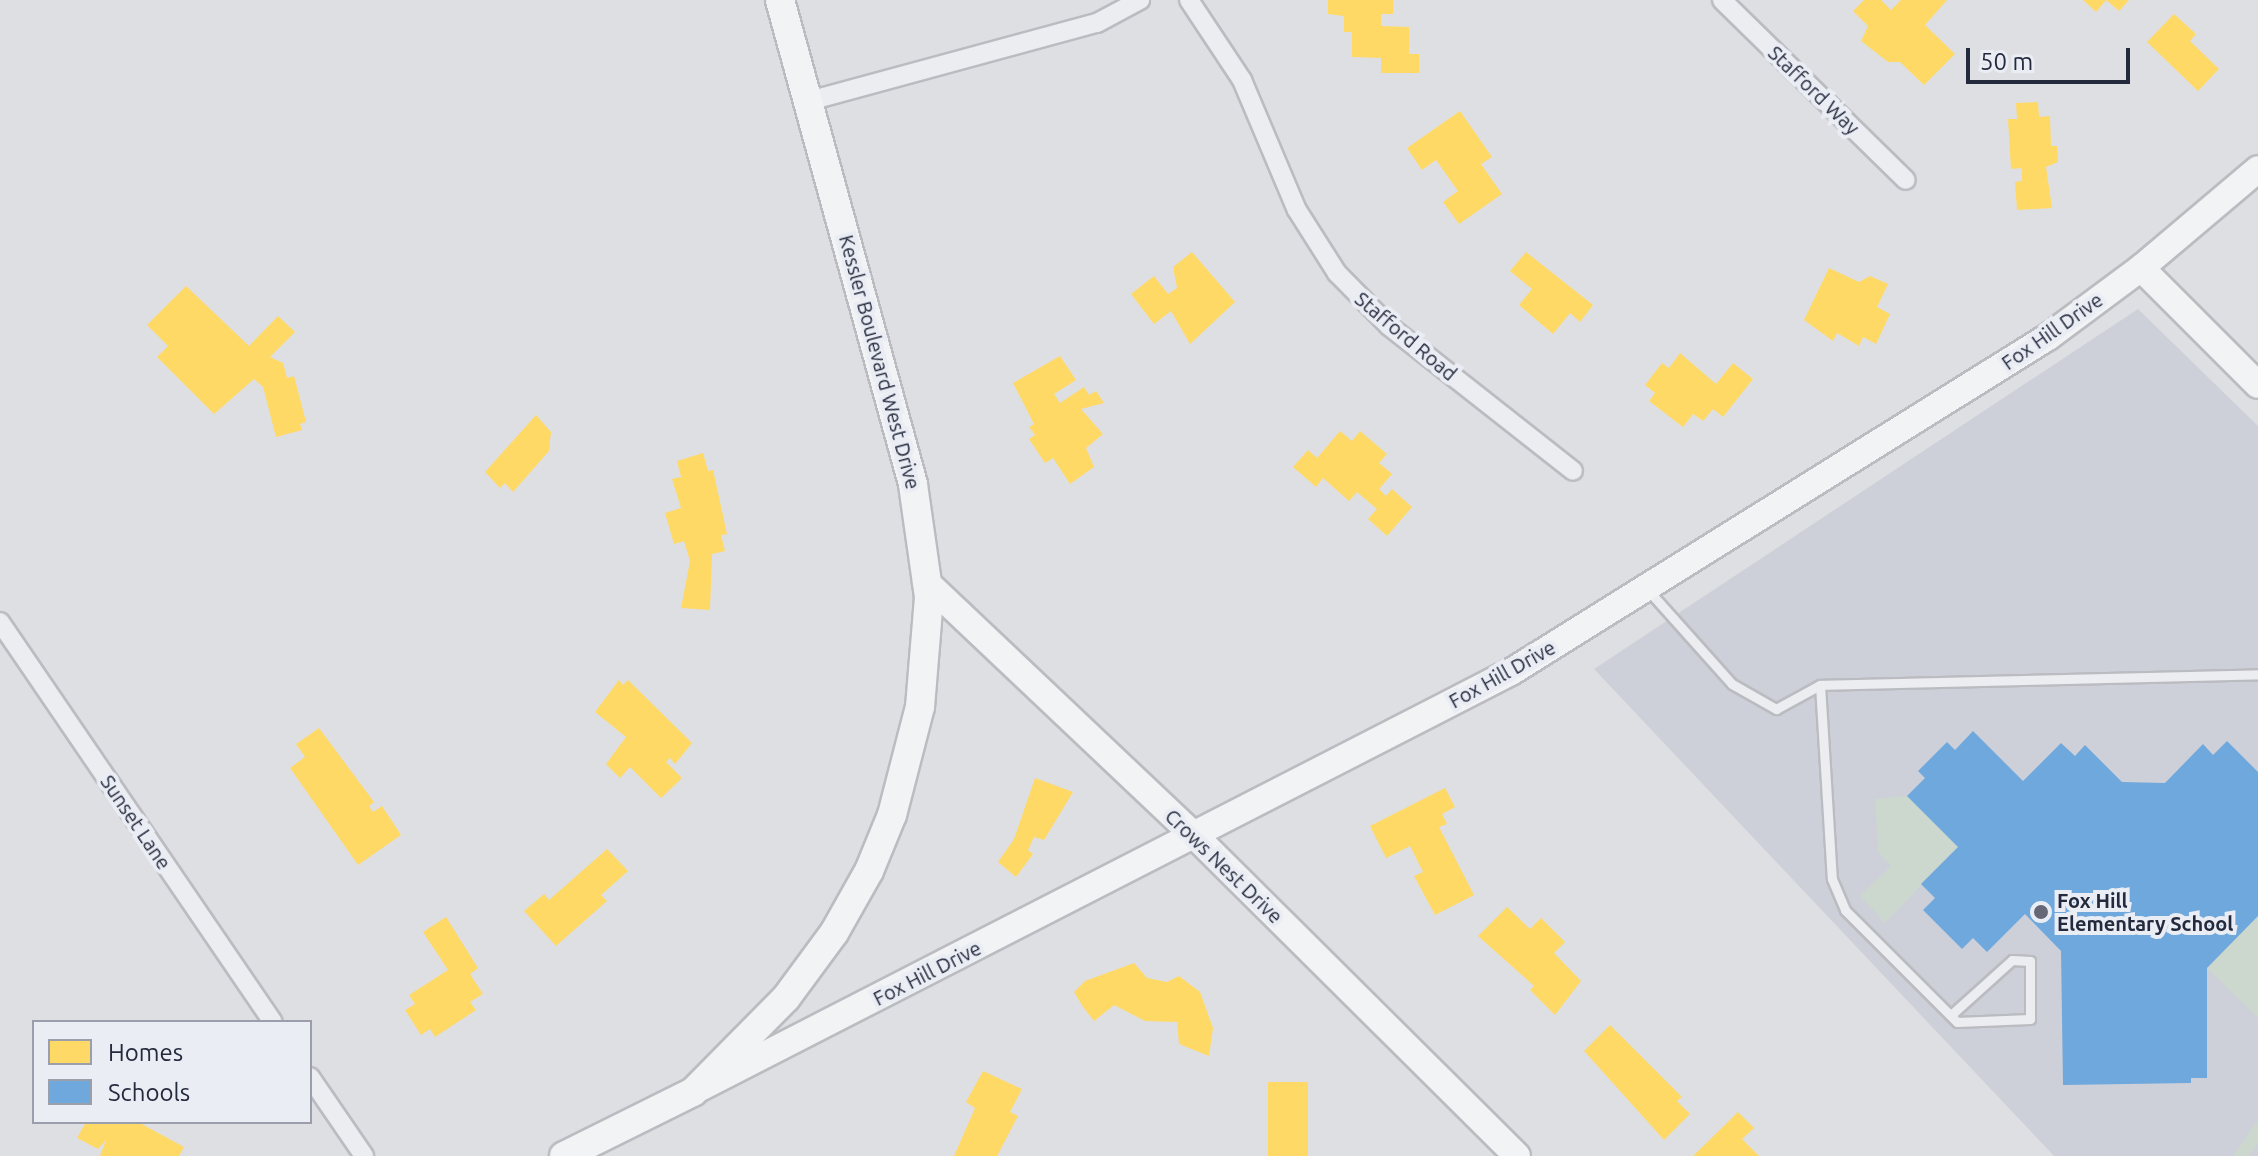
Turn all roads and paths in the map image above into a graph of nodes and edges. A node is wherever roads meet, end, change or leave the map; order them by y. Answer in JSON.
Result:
{"nodes":[{"id":1,"x":780,"y":0,"type":"edge"},
{"id":2,"x":1140,"y":0,"type":"edge"},
{"id":3,"x":1189,"y":0,"type":"edge"},
{"id":4,"x":1722,"y":0,"type":"edge"},
{"id":5,"x":809,"y":101,"type":"junction"},
{"id":6,"x":2258,"y":169,"type":"edge"},
{"id":7,"x":1906,"y":180,"type":"dead end"},
{"id":8,"x":2141,"y":268,"type":"junction"},
{"id":9,"x":2258,"y":385,"type":"edge"},
{"id":10,"x":1573,"y":471,"type":"dead end"},
{"id":11,"x":926,"y":582,"type":"junction"},
{"id":12,"x":1646,"y":588,"type":"junction"},
{"id":13,"x":0,"y":622,"type":"edge"},
{"id":14,"x":2258,"y":674,"type":"edge"},
{"id":15,"x":1820,"y":685,"type":"junction"},
{"id":16,"x":1194,"y":835,"type":"junction"},
{"id":17,"x":1951,"y":1015,"type":"junction"},
{"id":18,"x":272,"y":1020,"type":"edge"},
{"id":19,"x":312,"y":1080,"type":"edge"},
{"id":20,"x":693,"y":1092,"type":"junction"},
{"id":21,"x":364,"y":1156,"type":"edge"},
{"id":22,"x":564,"y":1156,"type":"edge"},
{"id":23,"x":1517,"y":1156,"type":"edge"}],
"edges":[{"from":1,"to":5,"type":"main road","name":"Kessler Boulevard West Drive"},
{"from":2,"to":5,"type":"street"},
{"from":3,"to":10,"type":"street","name":"Stafford Road"},
{"from":4,"to":7,"type":"street","name":"Stafford Way"},
{"from":5,"to":11,"type":"main road","name":"Kessler Boulevard West Drive"},
{"from":6,"to":8,"type":"street","name":"Fox Hill Drive"},
{"from":8,"to":9,"type":"street"},
{"from":8,"to":12,"type":"street","name":"Fox Hill Drive"},
{"from":11,"to":16,"type":"street","name":"Crows Nest Drive"},
{"from":11,"to":20,"type":"main road","name":"Kessler Boulevard West Drive"},
{"from":12,"to":15,"type":"lane"},
{"from":12,"to":16,"type":"street","name":"Fox Hill Drive"},
{"from":13,"to":18,"type":"street","name":"Sunset Lane"},
{"from":14,"to":15,"type":"lane"},
{"from":15,"to":17,"type":"lane"},
{"from":16,"to":20,"type":"street","name":"Fox Hill Drive"},
{"from":16,"to":23,"type":"street","name":"Crows Nest Drive"},
{"from":17,"to":17,"type":"lane"},
{"from":19,"to":21,"type":"street"},
{"from":20,"to":22,"type":"main road","name":"Kessler Boulevard West Drive"}]}
